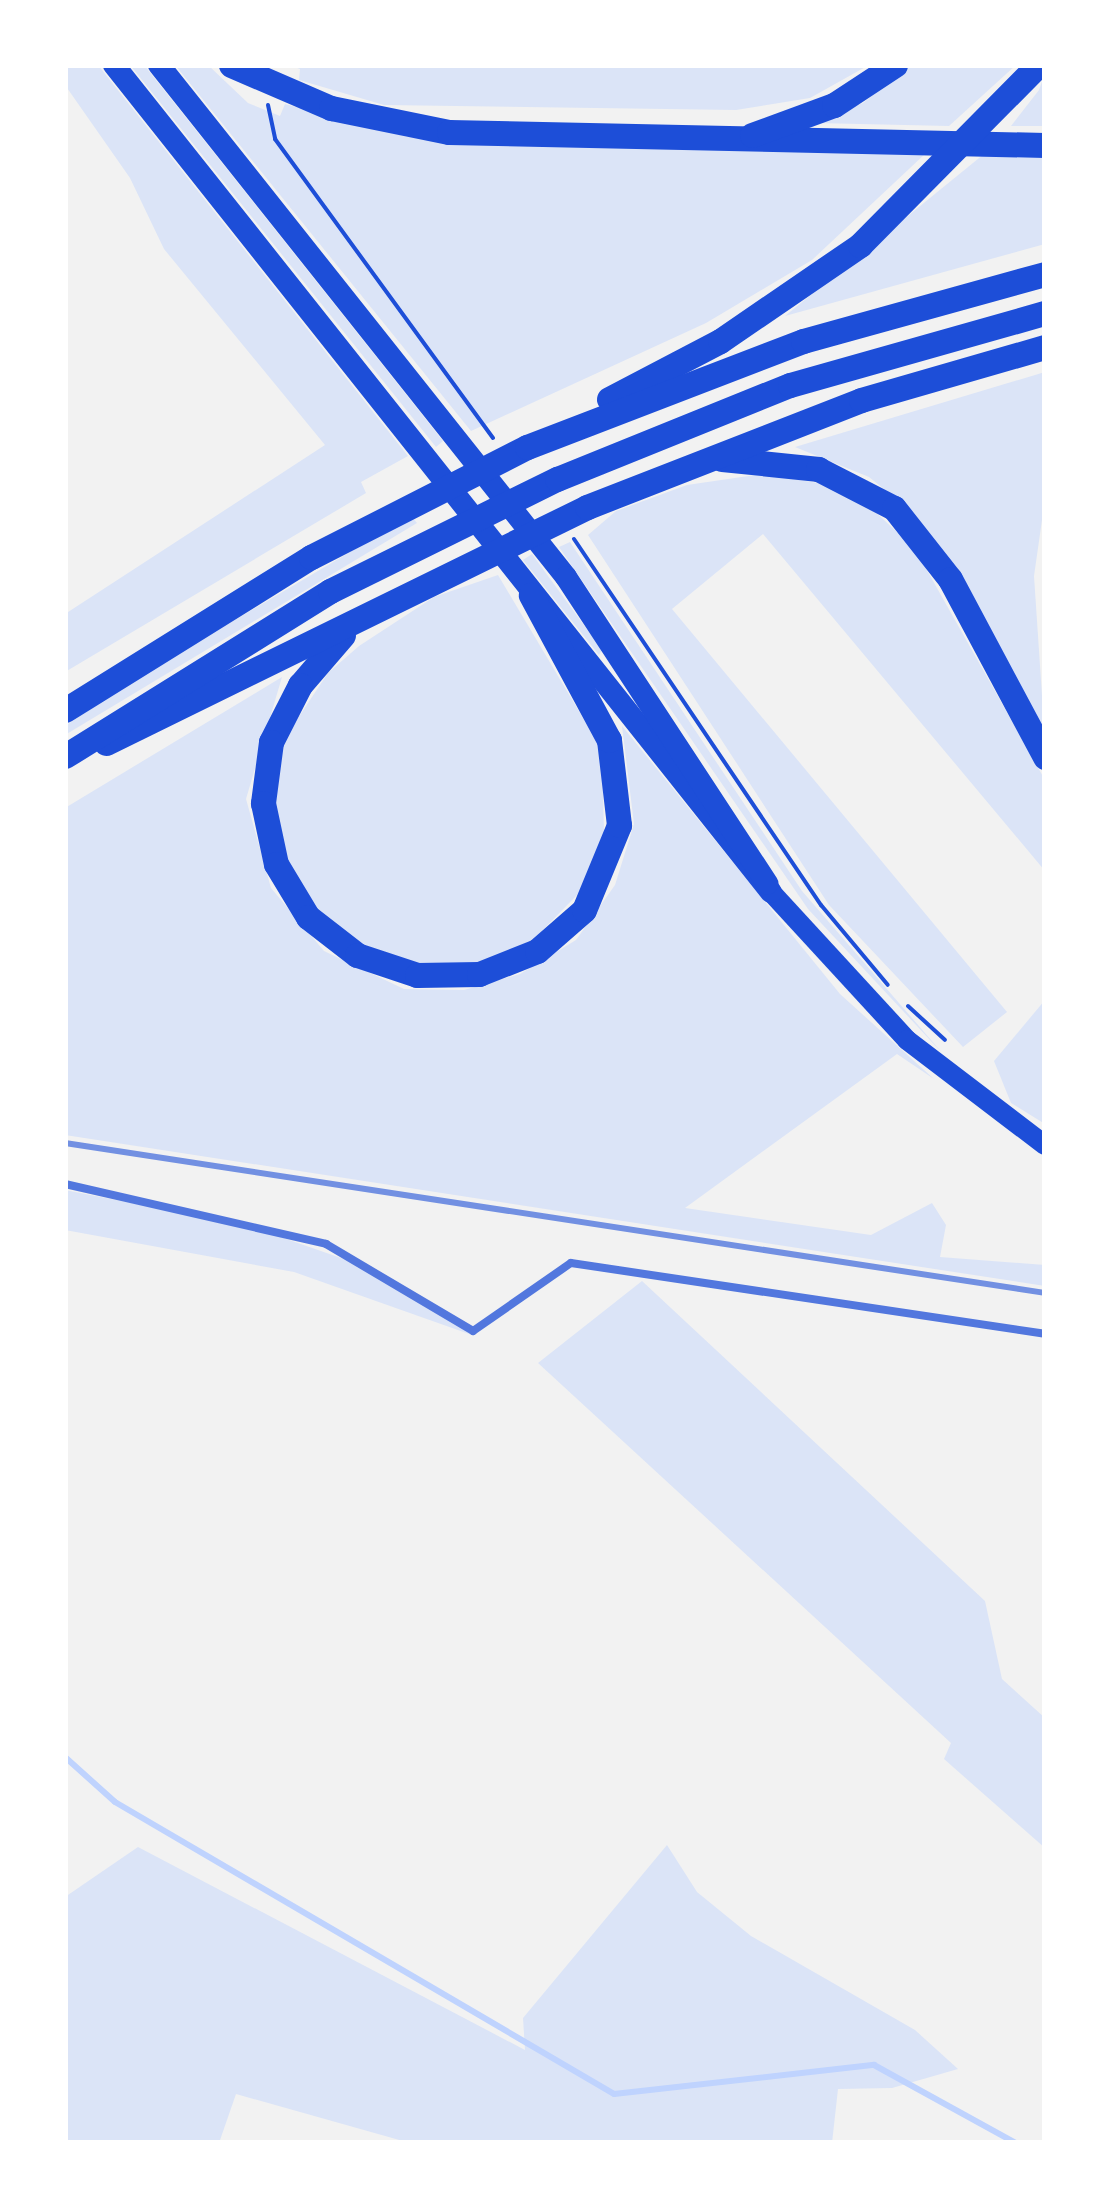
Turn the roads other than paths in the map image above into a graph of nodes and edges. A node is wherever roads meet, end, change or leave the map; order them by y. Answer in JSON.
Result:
{"nodes":[{"id":1,"x":114,"y":65,"type":"edge"},
{"id":2,"x":159,"y":65,"type":"edge"},
{"id":3,"x":894,"y":65,"type":"edge"},
{"id":4,"x":1038,"y":65,"type":"edge"},
{"id":5,"x":232,"y":66,"type":"edge"},
{"id":6,"x":742,"y":140,"type":"junction"},
{"id":7,"x":1045,"y":145,"type":"edge"},
{"id":8,"x":1045,"y":274,"type":"edge"},
{"id":9,"x":1045,"y":313,"type":"edge"},
{"id":10,"x":1045,"y":346,"type":"edge"},
{"id":11,"x":528,"y":446,"type":"junction"},
{"id":12,"x":702,"y":460,"type":"junction"},
{"id":13,"x":531,"y":594,"type":"junction"},
{"id":14,"x":354,"y":624,"type":"junction"},
{"id":15,"x":65,"y":710,"type":"edge"},
{"id":16,"x":1045,"y":757,"type":"edge"},
{"id":17,"x":65,"y":759,"type":"edge"},
{"id":18,"x":771,"y":892,"type":"junction"},
{"id":19,"x":1045,"y":1145,"type":"edge"},
{"id":20,"x":65,"y":1184,"type":"edge"},
{"id":21,"x":1045,"y":1334,"type":"edge"}],
"edges":[{"from":1,"to":13,"type":"highway"},
{"from":2,"to":18,"type":"highway"},
{"from":3,"to":6,"type":"highway"},
{"from":4,"to":11,"type":"highway"},
{"from":5,"to":6,"type":"highway"},
{"from":6,"to":7,"type":"highway"},
{"from":8,"to":11,"type":"highway"},
{"from":9,"to":17,"type":"highway"},
{"from":10,"to":12,"type":"highway"},
{"from":11,"to":15,"type":"highway"},
{"from":12,"to":14,"type":"highway"},
{"from":12,"to":16,"type":"highway"},
{"from":13,"to":14,"type":"highway"},
{"from":13,"to":18,"type":"highway"},
{"from":14,"to":17,"type":"highway"},
{"from":18,"to":19,"type":"main road"},
{"from":20,"to":21,"type":"lane"}]}
